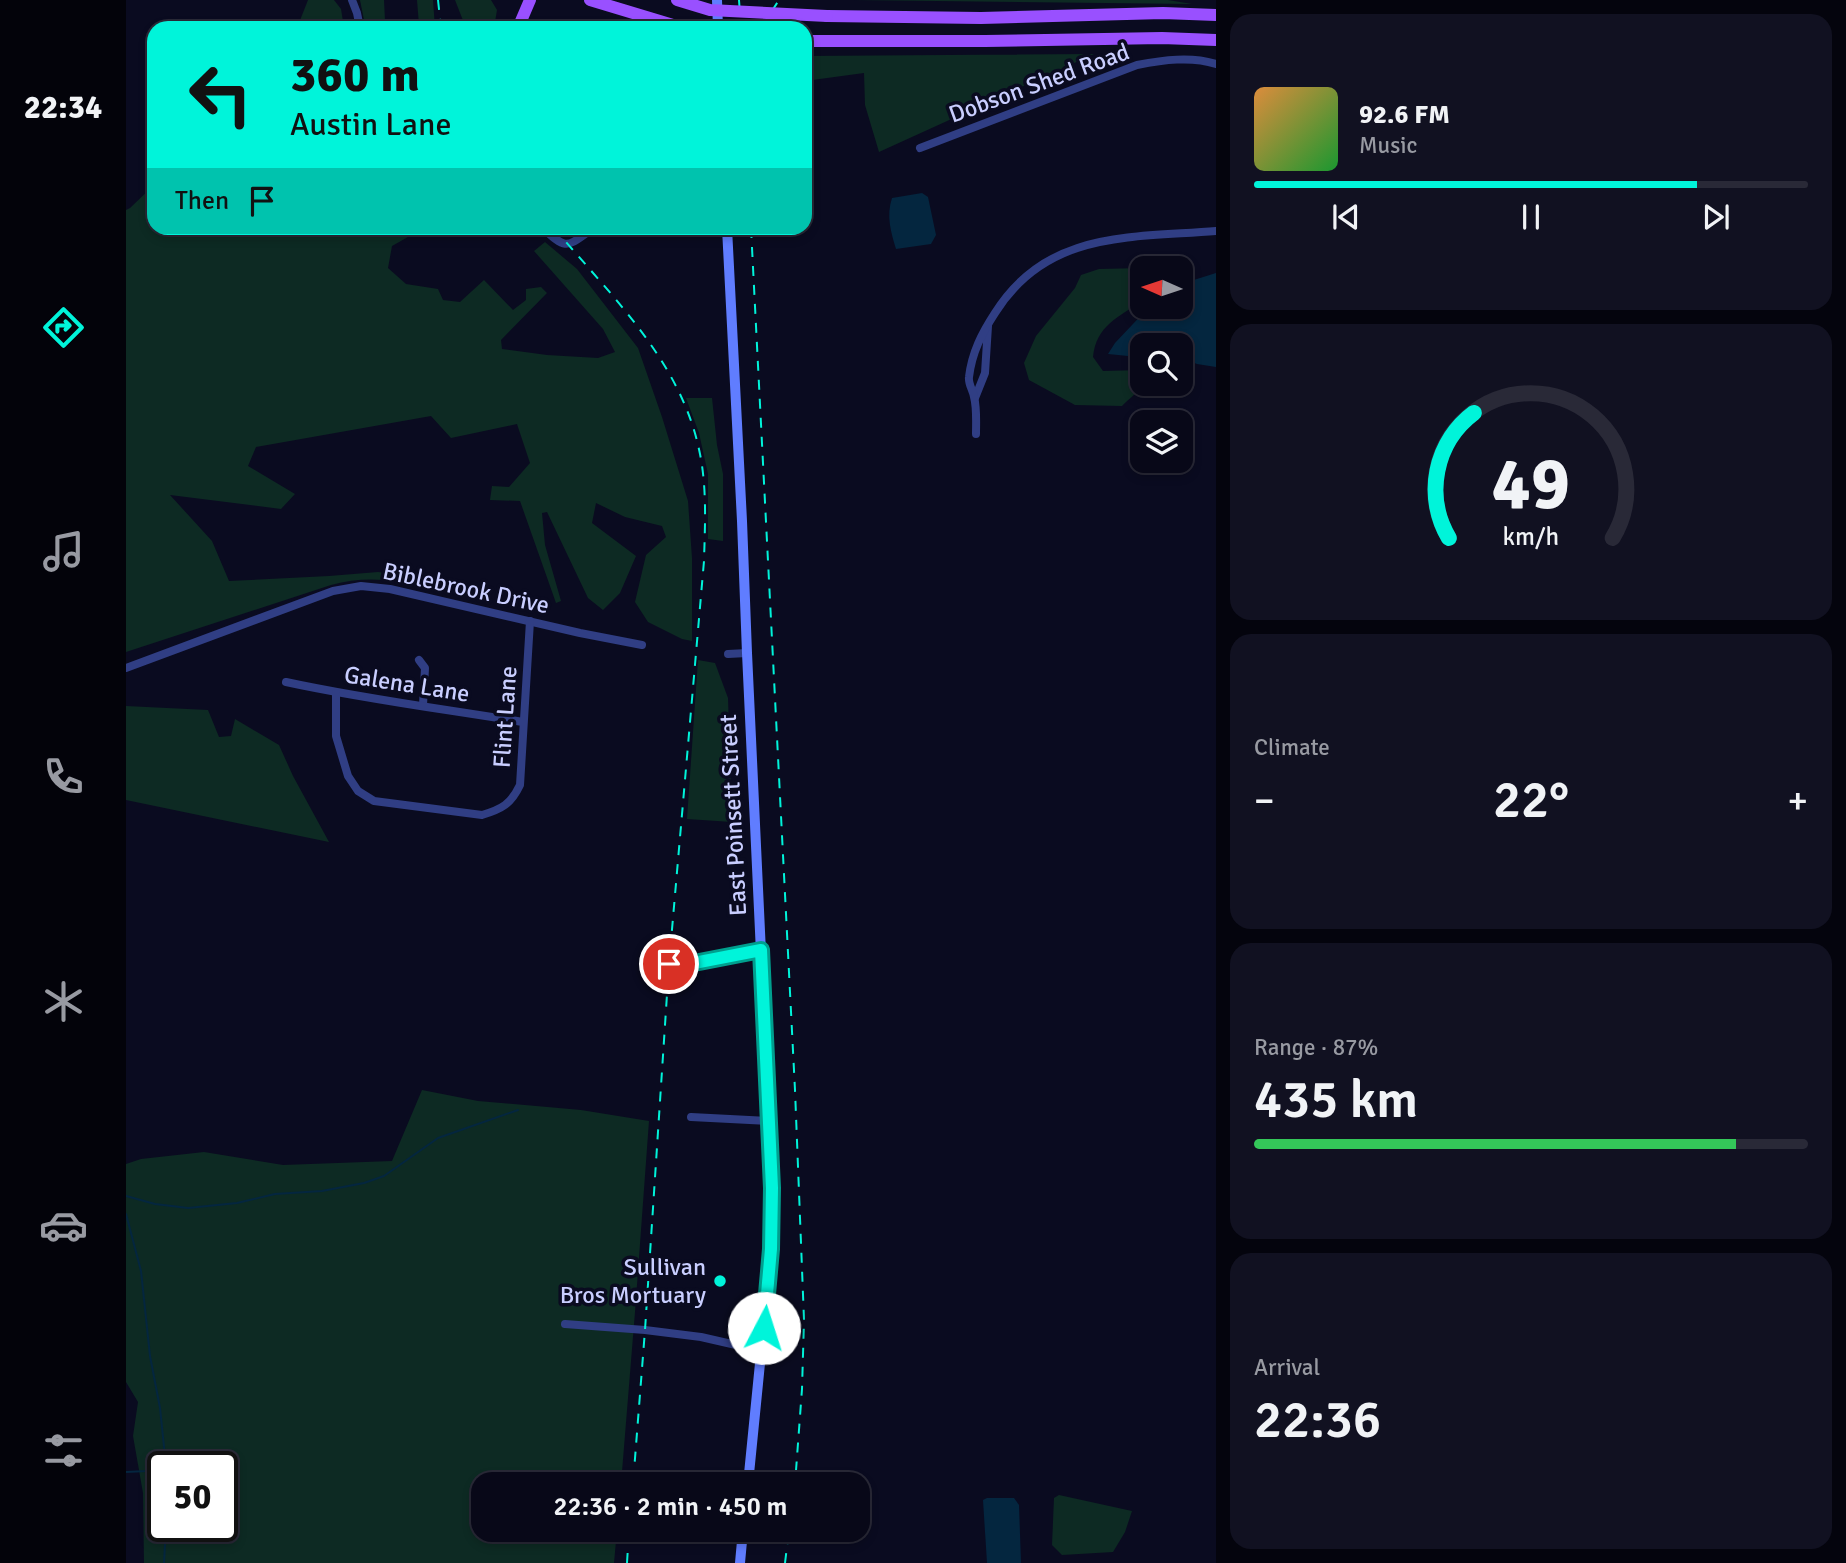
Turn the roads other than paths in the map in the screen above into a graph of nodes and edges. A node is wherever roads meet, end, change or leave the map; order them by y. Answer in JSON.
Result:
{"nodes":[{"id":1,"x":352,"y":0,"type":"edge"},
{"id":2,"x":522,"y":0,"type":"edge"},
{"id":3,"x":530,"y":0,"type":"edge"},
{"id":4,"x":590,"y":0,"type":"edge"},
{"id":5,"x":677,"y":0,"type":"edge"},
{"id":6,"x":717,"y":0,"type":"edge"},
{"id":7,"x":1216,"y":15,"type":"edge"},
{"id":8,"x":359,"y":21,"type":"edge"},
{"id":9,"x":514,"y":21,"type":"edge"},
{"id":10,"x":521,"y":21,"type":"edge"},
{"id":11,"x":656,"y":21,"type":"edge"},
{"id":12,"x":718,"y":21,"type":"edge"},
{"id":13,"x":1216,"y":40,"type":"edge"},
{"id":14,"x":812,"y":41,"type":"edge"},
{"id":15,"x":1216,"y":64,"type":"edge"},
{"id":16,"x":920,"y":148,"type":"dead end"},
{"id":17,"x":1216,"y":231,"type":"edge"},
{"id":18,"x":550,"y":235,"type":"edge"},
{"id":19,"x":584,"y":235,"type":"edge"},
{"id":20,"x":727,"y":235,"type":"edge"},
{"id":21,"x":988,"y":323,"type":"junction"},
{"id":22,"x":975,"y":398,"type":"junction"},
{"id":23,"x":976,"y":434,"type":"dead end"},
{"id":24,"x":530,"y":621,"type":"junction"},
{"id":25,"x":642,"y":645,"type":"dead end"},
{"id":26,"x":747,"y":653,"type":"junction"},
{"id":27,"x":729,"y":654,"type":"dead end"},
{"id":28,"x":419,"y":660,"type":"dead end"},
{"id":29,"x":126,"y":668,"type":"edge"},
{"id":30,"x":286,"y":682,"type":"dead end"},
{"id":31,"x":336,"y":693,"type":"junction"},
{"id":32,"x":423,"y":705,"type":"junction"},
{"id":33,"x":523,"y":722,"type":"junction"},
{"id":34,"x":761,"y":950,"type":"junction"},
{"id":35,"x":648,"y":972,"type":"dead end"},
{"id":36,"x":691,"y":1117,"type":"dead end"},
{"id":37,"x":769,"y":1121,"type":"junction"},
{"id":38,"x":565,"y":1324,"type":"dead end"},
{"id":39,"x":762,"y":1347,"type":"junction"},
{"id":40,"x":749,"y":1472,"type":"edge"},
{"id":41,"x":742,"y":1542,"type":"edge"},
{"id":42,"x":740,"y":1563,"type":"edge"}],
"edges":[{"from":1,"to":8,"type":"street"},
{"from":2,"to":9,"type":"main road"},
{"from":3,"to":10,"type":"main road"},
{"from":4,"to":11,"type":"main road"},
{"from":5,"to":7,"type":"main road","bridge":true},
{"from":6,"to":12,"type":"main road"},
{"from":13,"to":14,"type":"main road"},
{"from":15,"to":16,"type":"street","name":"Dobson Shed Road"},
{"from":17,"to":21,"type":"street"},
{"from":18,"to":19,"type":"street"},
{"from":20,"to":26,"type":"main road","name":"East Poinsett Street"},
{"from":21,"to":22,"type":"street"},
{"from":21,"to":22,"type":"street"},
{"from":22,"to":23,"type":"street"},
{"from":24,"to":25,"type":"street","name":"Biblebrook Drive"},
{"from":24,"to":29,"type":"street","name":"Biblebrook Drive"},
{"from":24,"to":33,"type":"street","name":"Flint Lane"},
{"from":26,"to":27,"type":"street"},
{"from":26,"to":34,"type":"main road","name":"East Poinsett Street"},
{"from":28,"to":32,"type":"street"},
{"from":30,"to":31,"type":"street","name":"Galena Lane"},
{"from":31,"to":32,"type":"street","name":"Galena Lane"},
{"from":31,"to":33,"type":"street","name":"Flint Lane"},
{"from":32,"to":33,"type":"street","name":"Galena Lane"},
{"from":34,"to":35,"type":"street"},
{"from":34,"to":37,"type":"main road","name":"East Poinsett Street"},
{"from":36,"to":37,"type":"street"},
{"from":37,"to":39,"type":"main road","name":"East Poinsett Street"},
{"from":38,"to":39,"type":"street"},
{"from":39,"to":40,"type":"main road","name":"East Poinsett Street"},
{"from":41,"to":42,"type":"main road"}]}
